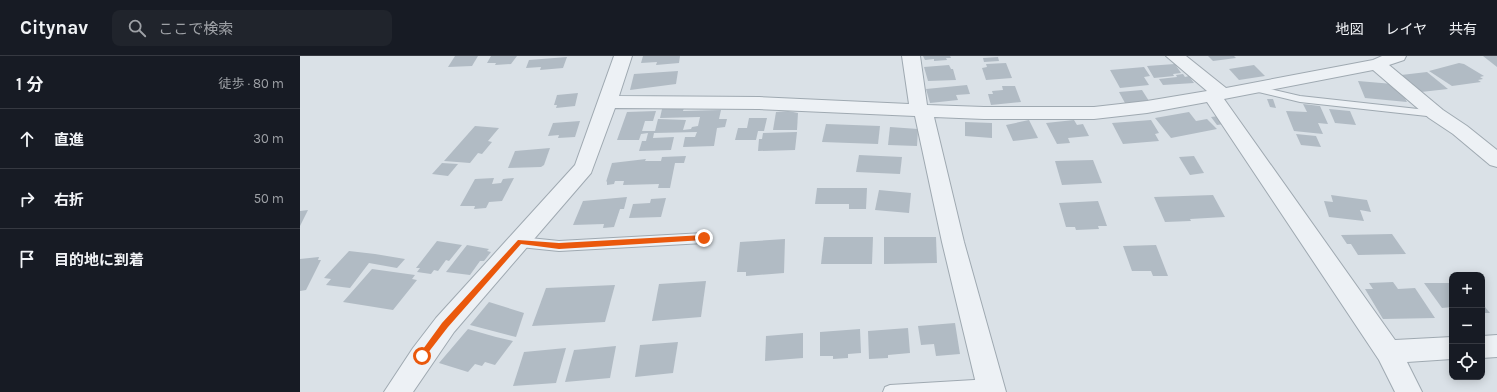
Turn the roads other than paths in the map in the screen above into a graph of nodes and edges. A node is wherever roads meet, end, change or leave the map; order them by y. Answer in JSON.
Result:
{"nodes":[{"id":1,"x":623,"y":56,"type":"edge"},
{"id":2,"x":911,"y":56,"type":"edge"},
{"id":3,"x":1175,"y":56,"type":"edge"},
{"id":4,"x":1398,"y":56,"type":"edge"},
{"id":5,"x":1377,"y":64,"type":"junction"},
{"id":6,"x":1253,"y":88,"type":"junction"},
{"id":7,"x":1217,"y":95,"type":"junction"},
{"id":8,"x":608,"y":102,"type":"junction"},
{"id":9,"x":921,"y":110,"type":"junction"},
{"id":10,"x":1436,"y":114,"type":"junction"},
{"id":11,"x":1493,"y":152,"type":"edge"},
{"id":12,"x":704,"y":238,"type":"dead end"},
{"id":13,"x":520,"y":242,"type":"junction"},
{"id":14,"x":1485,"y":346,"type":"edge"},
{"id":15,"x":1497,"y":346,"type":"edge"},
{"id":16,"x":1449,"y":348,"type":"edge"},
{"id":17,"x":1388,"y":352,"type":"junction"},
{"id":18,"x":991,"y":389,"type":"edge"},
{"id":19,"x":398,"y":392,"type":"edge"},
{"id":20,"x":890,"y":392,"type":"edge"},
{"id":21,"x":1409,"y":392,"type":"edge"}],
"edges":[{"from":1,"to":8,"type":"street"},
{"from":2,"to":9,"type":"street"},
{"from":3,"to":7,"type":"street"},
{"from":4,"to":5,"type":"street"},
{"from":5,"to":6,"type":"street"},
{"from":5,"to":10,"type":"street"},
{"from":6,"to":7,"type":"street"},
{"from":6,"to":10,"type":"lane"},
{"from":7,"to":9,"type":"street"},
{"from":7,"to":17,"type":"street"},
{"from":8,"to":9,"type":"street"},
{"from":8,"to":13,"type":"street"},
{"from":9,"to":18,"type":"street"},
{"from":10,"to":11,"type":"street"},
{"from":12,"to":13,"type":"lane"},
{"from":13,"to":19,"type":"street"},
{"from":14,"to":15,"type":"street"},
{"from":16,"to":17,"type":"street"},
{"from":17,"to":21,"type":"street"},
{"from":18,"to":20,"type":"lane"}]}
